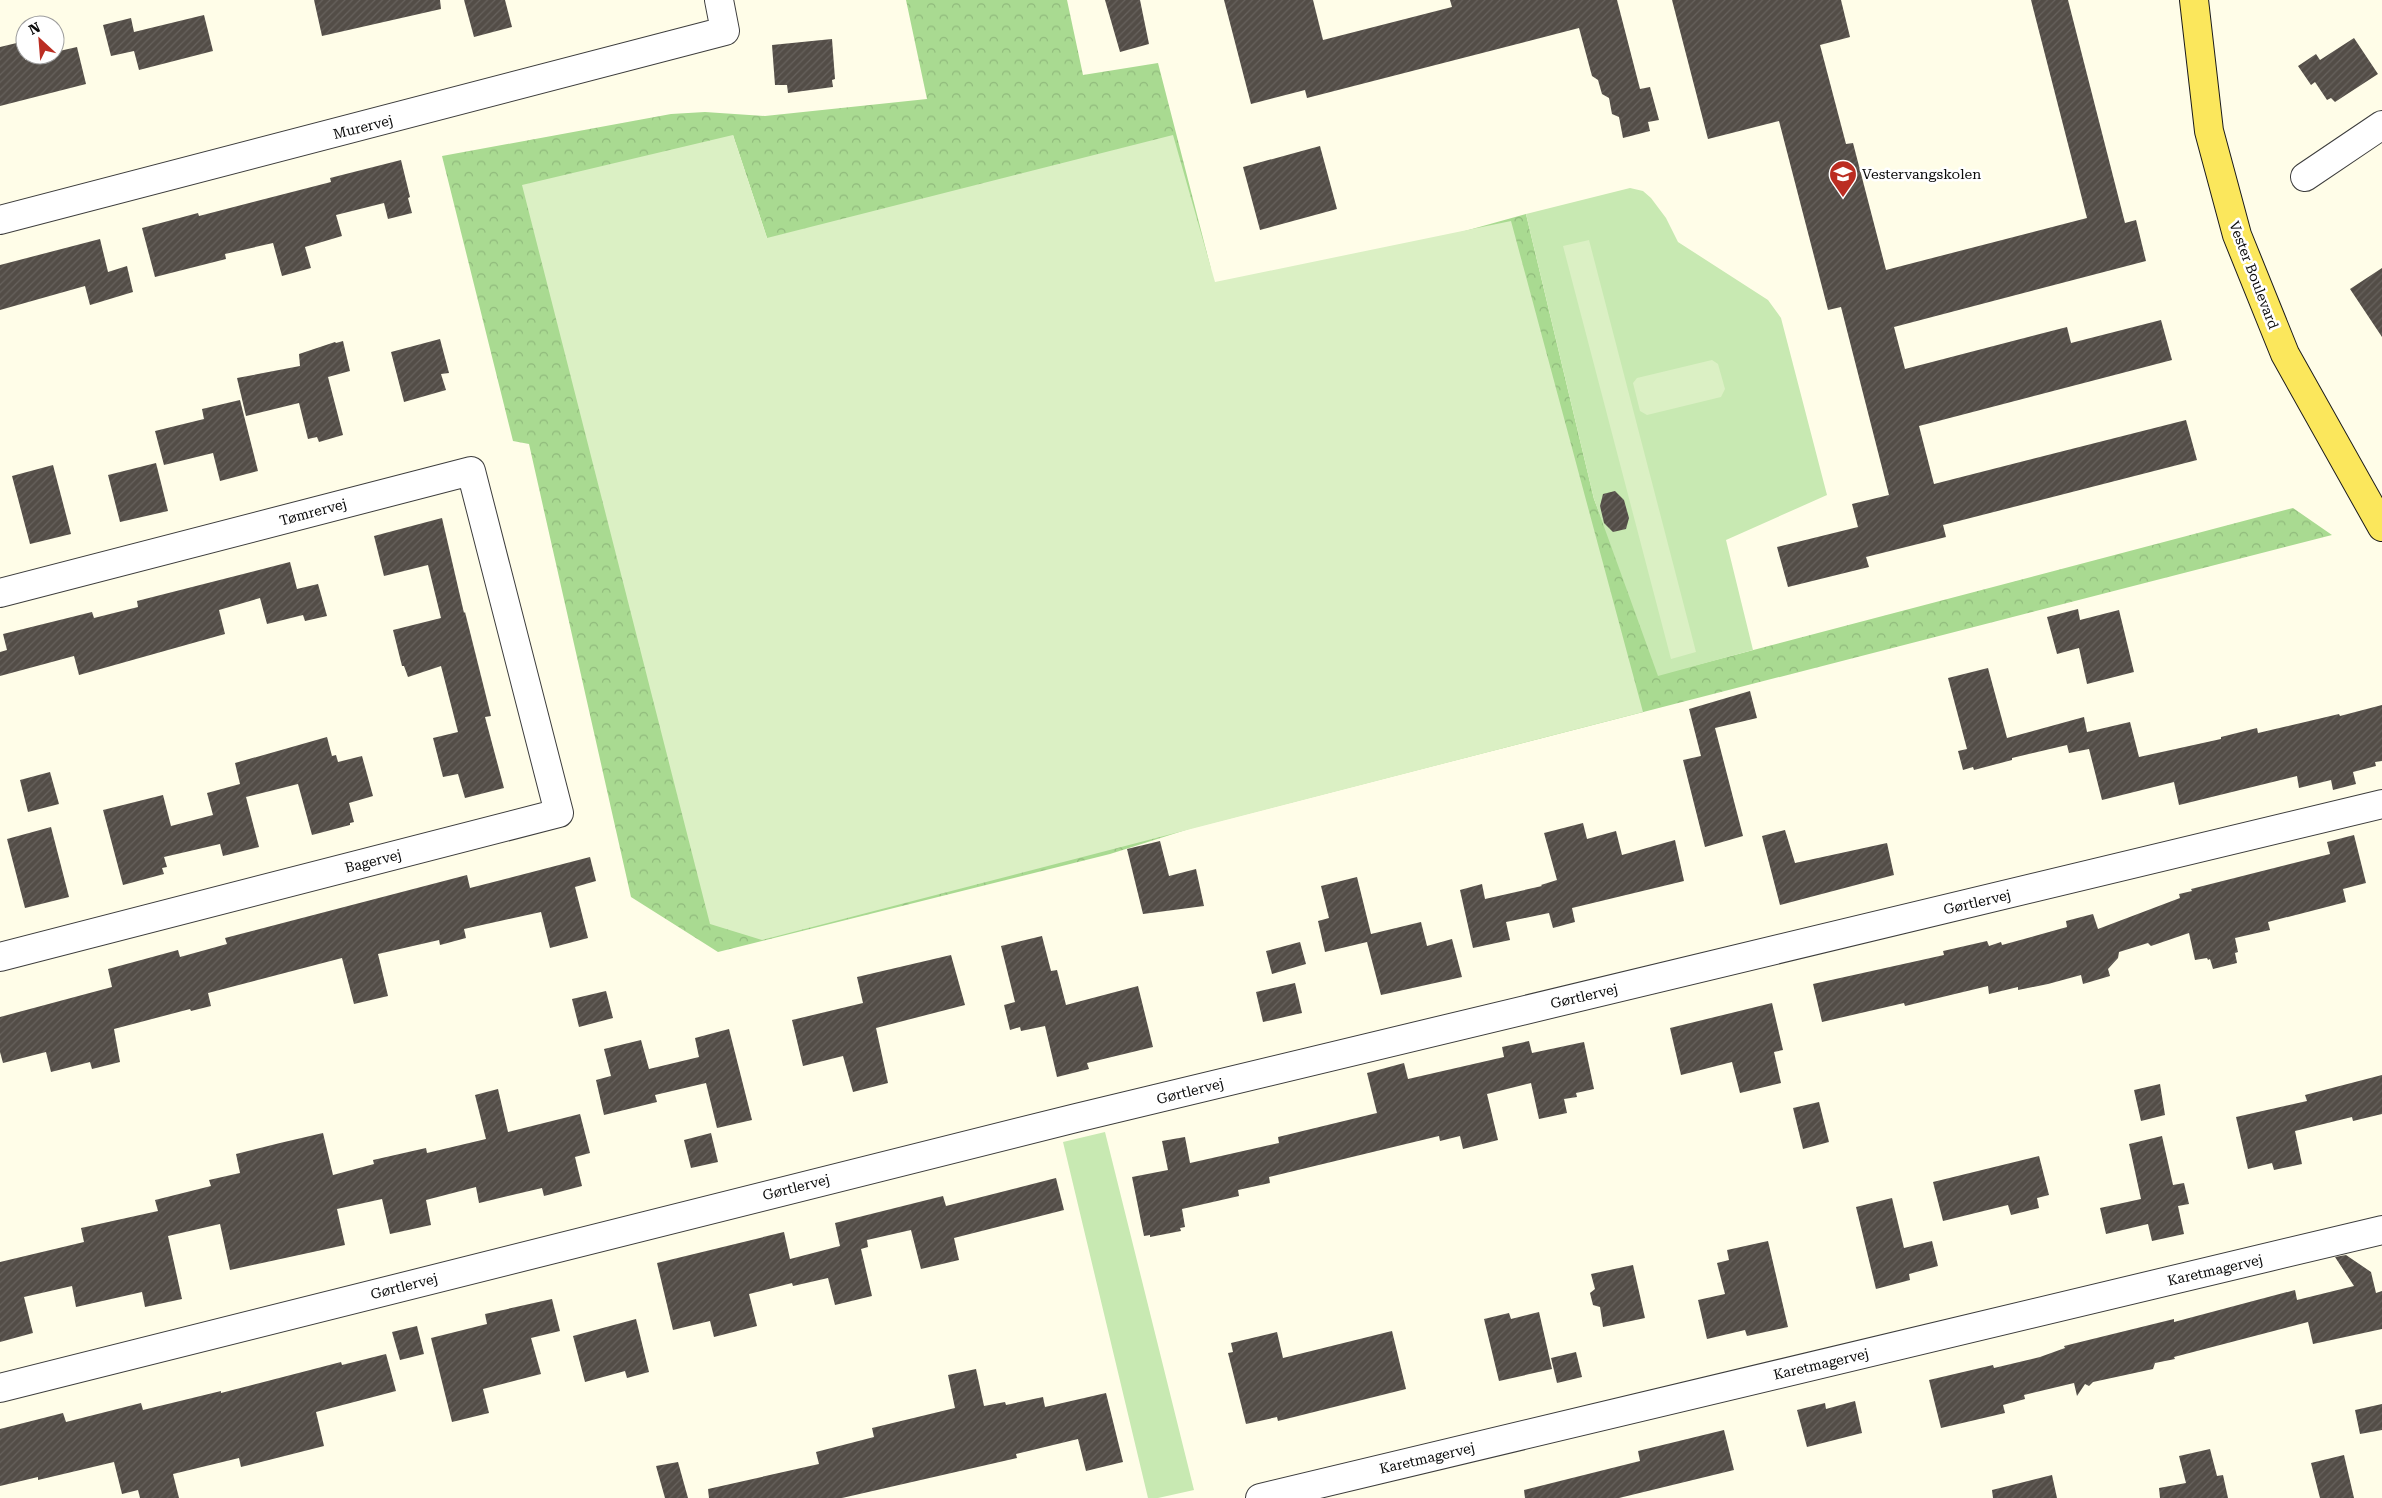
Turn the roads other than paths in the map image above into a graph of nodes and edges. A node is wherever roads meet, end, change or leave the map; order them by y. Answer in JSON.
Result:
{"nodes":[{"id":1,"x":719,"y":0,"type":"edge"},
{"id":2,"x":2194,"y":0,"type":"edge"},
{"id":3,"x":2382,"y":125,"type":"edge"},
{"id":4,"x":2305,"y":177,"type":"dead end"},
{"id":5,"x":0,"y":220,"type":"edge"},
{"id":6,"x":2382,"y":527,"type":"edge"},
{"id":7,"x":0,"y":593,"type":"edge"},
{"id":8,"x":511,"y":626,"type":"joint"},
{"id":9,"x":2382,"y":804,"type":"edge"},
{"id":10,"x":0,"y":957,"type":"edge"},
{"id":11,"x":2382,"y":1230,"type":"edge"},
{"id":12,"x":0,"y":1388,"type":"edge"},
{"id":13,"x":1260,"y":1498,"type":"edge"}],
"edges":[{"from":1,"to":5,"type":"street","name":"Murervej"},
{"from":2,"to":6,"type":"main road","name":"Vester Boulevard"},
{"from":3,"to":4,"type":"street"},
{"from":7,"to":8,"type":"street","name":"Tømrervej"},
{"from":8,"to":10,"type":"street","name":"Bagervej"},
{"from":9,"to":12,"type":"street","name":"Gørtlervej"},
{"from":11,"to":13,"type":"street","name":"Karetmagervej"}]}
